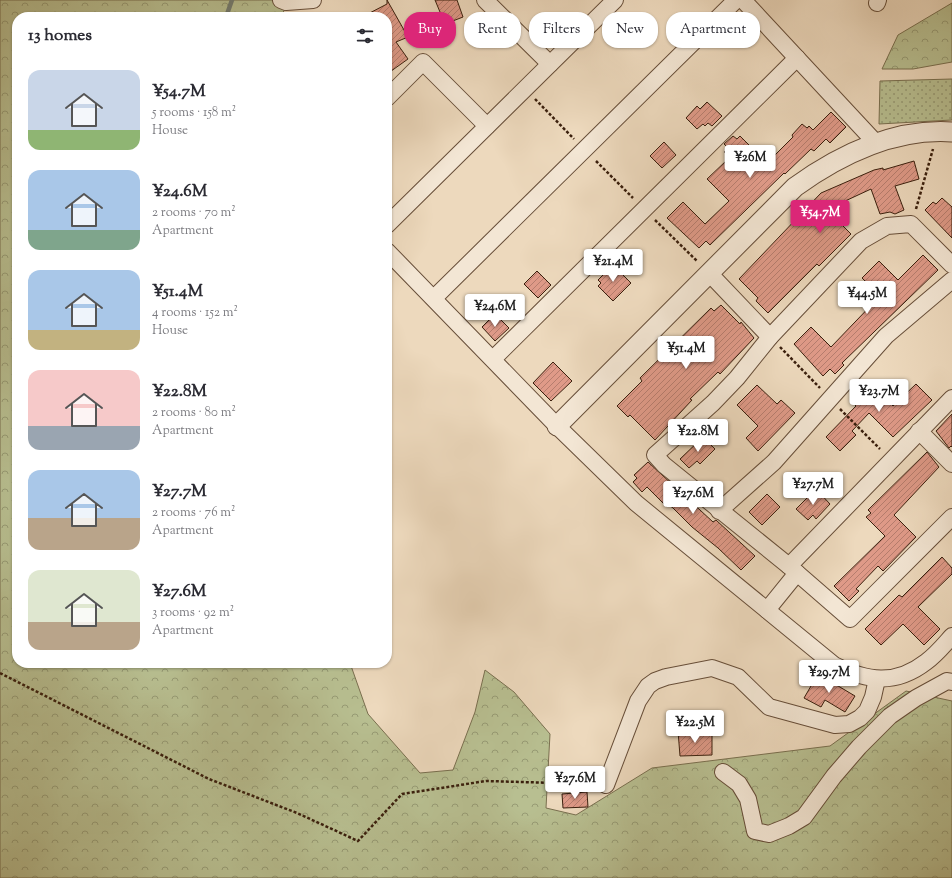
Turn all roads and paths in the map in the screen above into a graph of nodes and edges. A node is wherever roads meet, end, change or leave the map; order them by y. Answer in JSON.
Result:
{"nodes":[{"id":1,"x":281,"y":0,"type":"edge"},
{"id":2,"x":313,"y":0,"type":"edge"},
{"id":3,"x":485,"y":0,"type":"edge"},
{"id":4,"x":615,"y":0,"type":"edge"},
{"id":5,"x":736,"y":0,"type":"edge"},
{"id":6,"x":743,"y":0,"type":"edge"},
{"id":7,"x":798,"y":58,"type":"junction"},
{"id":8,"x":550,"y":64,"type":"junction"},
{"id":9,"x":526,"y":89,"type":"junction"},
{"id":10,"x":392,"y":93,"type":"edge"},
{"id":11,"x":487,"y":126,"type":"junction"},
{"id":12,"x":945,"y":132,"type":"edge"},
{"id":13,"x":875,"y":142,"type":"junction"},
{"id":14,"x":585,"y":150,"type":"junction"},
{"id":15,"x":645,"y":210,"type":"junction"},
{"id":16,"x":392,"y":220,"type":"edge"},
{"id":17,"x":911,"y":224,"type":"junction"},
{"id":18,"x":392,"y":255,"type":"edge"},
{"id":19,"x":952,"y":265,"type":"edge"},
{"id":20,"x":710,"y":274,"type":"junction"},
{"id":21,"x":952,"y":280,"type":"edge"},
{"id":22,"x":434,"y":298,"type":"junction"},
{"id":23,"x":770,"y":337,"type":"junction"},
{"id":24,"x":493,"y":359,"type":"junction"},
{"id":25,"x":952,"y":398,"type":"edge"},
{"id":26,"x":557,"y":426,"type":"junction"},
{"id":27,"x":919,"y":431,"type":"junction"},
{"id":28,"x":952,"y":464,"type":"edge"},
{"id":29,"x":720,"y":511,"type":"junction"},
{"id":30,"x":952,"y":517,"type":"edge"},
{"id":31,"x":793,"y":569,"type":"junction"},
{"id":32,"x":767,"y":610,"type":"junction"},
{"id":33,"x":952,"y":636,"type":"edge"},
{"id":34,"x":0,"y":673,"type":"edge"},
{"id":35,"x":877,"y":679,"type":"junction"},
{"id":36,"x":952,"y":682,"type":"edge"},
{"id":37,"x":723,"y":772,"type":"dead end"},
{"id":38,"x":606,"y":785,"type":"joint"}],
"edges":[{"from":1,"to":2,"type":"street"},
{"from":3,"to":8,"type":"street"},
{"from":4,"to":8,"type":"street"},
{"from":5,"to":14,"type":"street"},
{"from":6,"to":7,"type":"street"},
{"from":7,"to":13,"type":"street"},
{"from":7,"to":15,"type":"street"},
{"from":8,"to":9,"type":"street"},
{"from":9,"to":11,"type":"street"},
{"from":9,"to":14,"type":"path"},
{"from":10,"to":11,"type":"street"},
{"from":11,"to":16,"type":"street"},
{"from":12,"to":13,"type":"street"},
{"from":12,"to":17,"type":"path"},
{"from":13,"to":20,"type":"street"},
{"from":14,"to":15,"type":"path"},
{"from":14,"to":22,"type":"street"},
{"from":15,"to":20,"type":"path"},
{"from":15,"to":24,"type":"street"},
{"from":17,"to":19,"type":"street"},
{"from":17,"to":23,"type":"street"},
{"from":18,"to":22,"type":"street"},
{"from":20,"to":23,"type":"street"},
{"from":20,"to":26,"type":"street"},
{"from":21,"to":29,"type":"street"},
{"from":22,"to":24,"type":"street"},
{"from":23,"to":29,"type":"street"},
{"from":24,"to":26,"type":"street"},
{"from":25,"to":27,"type":"street"},
{"from":26,"to":32,"type":"street"},
{"from":27,"to":28,"type":"street"},
{"from":27,"to":31,"type":"street"},
{"from":29,"to":31,"type":"street"},
{"from":30,"to":31,"type":"street"},
{"from":31,"to":32,"type":"street"},
{"from":32,"to":35,"type":"street"},
{"from":33,"to":35,"type":"street"},
{"from":34,"to":38,"type":"path"},
{"from":35,"to":38,"type":"street"},
{"from":36,"to":37,"type":"street"}]}
